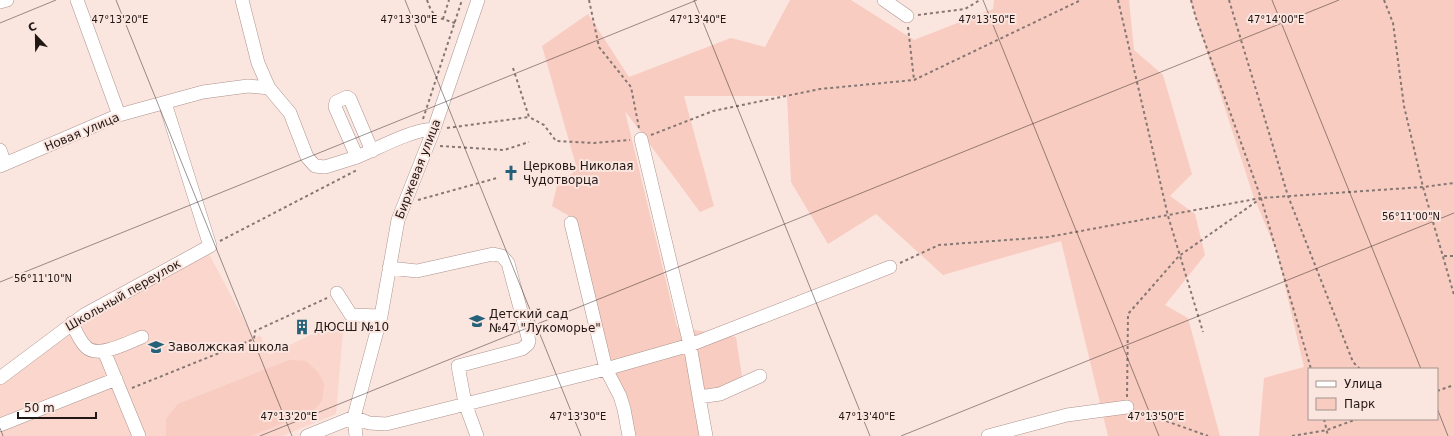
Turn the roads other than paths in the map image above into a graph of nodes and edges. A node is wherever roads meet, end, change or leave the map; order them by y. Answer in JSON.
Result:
{"nodes":[{"id":1,"x":7,"y":0,"type":"edge"},
{"id":2,"x":77,"y":0,"type":"edge"},
{"id":3,"x":242,"y":0,"type":"edge"},
{"id":4,"x":478,"y":0,"type":"edge"},
{"id":5,"x":884,"y":0,"type":"edge"},
{"id":6,"x":0,"y":2,"type":"edge"},
{"id":7,"x":907,"y":16,"type":"road end"},
{"id":8,"x":269,"y":88,"type":"junction"},
{"id":9,"x":165,"y":103,"type":"junction"},
{"id":10,"x":119,"y":115,"type":"junction"},
{"id":11,"x":434,"y":129,"type":"junction"},
{"id":12,"x":641,"y":139,"type":"road end"},
{"id":13,"x":0,"y":150,"type":"edge"},
{"id":14,"x":372,"y":151,"type":"junction"},
{"id":15,"x":357,"y":157,"type":"junction"},
{"id":16,"x":2,"y":165,"type":"edge"},
{"id":17,"x":571,"y":223,"type":"dead end"},
{"id":18,"x":890,"y":267,"type":"road end"},
{"id":19,"x":390,"y":268,"type":"junction"},
{"id":20,"x":337,"y":293,"type":"road end"},
{"id":21,"x":381,"y":316,"type":"junction"},
{"id":22,"x":72,"y":323,"type":"junction"},
{"id":23,"x":142,"y":337,"type":"dead end"},
{"id":24,"x":690,"y":345,"type":"junction"},
{"id":25,"x":104,"y":351,"type":"junction"},
{"id":26,"x":606,"y":369,"type":"junction"},
{"id":27,"x":760,"y":376,"type":"dead end"},
{"id":28,"x":0,"y":378,"type":"edge"},
{"id":29,"x":116,"y":379,"type":"junction"},
{"id":30,"x":699,"y":397,"type":"junction"},
{"id":31,"x":465,"y":403,"type":"junction"},
{"id":32,"x":1126,"y":408,"type":"road end"},
{"id":33,"x":354,"y":417,"type":"junction"},
{"id":34,"x":0,"y":425,"type":"edge"},
{"id":35,"x":139,"y":436,"type":"edge"},
{"id":36,"x":307,"y":436,"type":"edge"},
{"id":37,"x":356,"y":436,"type":"edge"},
{"id":38,"x":477,"y":436,"type":"edge"},
{"id":39,"x":629,"y":436,"type":"edge"},
{"id":40,"x":706,"y":436,"type":"edge"},
{"id":41,"x":988,"y":436,"type":"edge"}],
"edges":[{"from":1,"to":6,"type":"street"},
{"from":2,"to":10,"type":"street"},
{"from":3,"to":8,"type":"street"},
{"from":4,"to":11,"type":"street","name":"Биржевая улица"},
{"from":5,"to":7,"type":"street"},
{"from":8,"to":9,"type":"street","name":"Новая улица"},
{"from":8,"to":15,"type":"street"},
{"from":9,"to":10,"type":"street","name":"Новая улица"},
{"from":9,"to":22,"type":"street","name":"Школьный переулок"},
{"from":10,"to":16,"type":"street","name":"Новая улица"},
{"from":11,"to":14,"type":"street"},
{"from":11,"to":19,"type":"street","name":"Биржевая улица"},
{"from":12,"to":24,"type":"street"},
{"from":13,"to":16,"type":"street"},
{"from":14,"to":15,"type":"street"},
{"from":14,"to":15,"type":"street"},
{"from":17,"to":26,"type":"street"},
{"from":18,"to":24,"type":"street"},
{"from":19,"to":21,"type":"street","name":"Биржевая улица"},
{"from":19,"to":31,"type":"street"},
{"from":20,"to":21,"type":"street"},
{"from":21,"to":33,"type":"street","name":"Биржевая улица"},
{"from":22,"to":25,"type":"street"},
{"from":22,"to":28,"type":"street","name":"Школьный переулок"},
{"from":23,"to":25,"type":"street"},
{"from":24,"to":26,"type":"street"},
{"from":24,"to":30,"type":"street"},
{"from":25,"to":29,"type":"street"},
{"from":26,"to":31,"type":"street"},
{"from":26,"to":39,"type":"street"},
{"from":27,"to":30,"type":"street"},
{"from":29,"to":34,"type":"street"},
{"from":29,"to":35,"type":"street"},
{"from":30,"to":40,"type":"street"},
{"from":31,"to":33,"type":"street"},
{"from":31,"to":38,"type":"street"},
{"from":32,"to":41,"type":"street"},
{"from":33,"to":36,"type":"street"},
{"from":33,"to":37,"type":"street","name":"Биржевая улица"}]}
